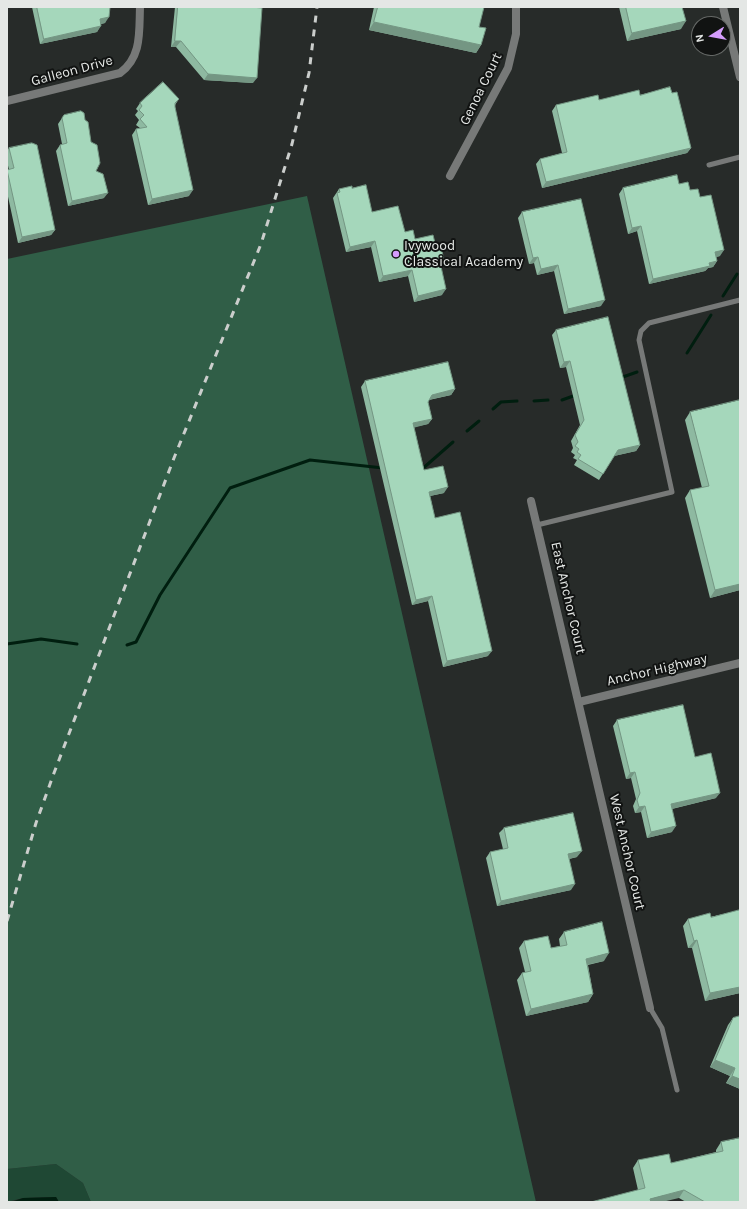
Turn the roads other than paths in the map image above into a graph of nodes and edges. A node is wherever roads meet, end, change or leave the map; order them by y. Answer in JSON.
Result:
{"nodes":[{"id":1,"x":140,"y":7,"type":"edge"},
{"id":2,"x":516,"y":7,"type":"edge"},
{"id":3,"x":723,"y":7,"type":"edge"},
{"id":4,"x":740,"y":77,"type":"edge"},
{"id":5,"x":7,"y":101,"type":"edge"},
{"id":6,"x":740,"y":157,"type":"edge"},
{"id":7,"x":709,"y":165,"type":"dead end"},
{"id":8,"x":450,"y":176,"type":"dead end"},
{"id":9,"x":740,"y":300,"type":"edge"},
{"id":10,"x":531,"y":501,"type":"dead end"},
{"id":11,"x":537,"y":525,"type":"junction"},
{"id":12,"x":740,"y":663,"type":"edge"},
{"id":13,"x":579,"y":702,"type":"junction"},
{"id":14,"x":650,"y":1008,"type":"joint"},
{"id":15,"x":677,"y":1090,"type":"dead end"}],
"edges":[{"from":1,"to":5,"type":"street","name":"Galleon Drive"},
{"from":2,"to":8,"type":"street","name":"Genoa Court"},
{"from":3,"to":4,"type":"street"},
{"from":6,"to":7,"type":"lane"},
{"from":9,"to":11,"type":"lane"},
{"from":10,"to":11,"type":"street","name":"East Anchor Court"},
{"from":11,"to":13,"type":"street","name":"East Anchor Court"},
{"from":12,"to":13,"type":"street","name":"Anchor Highway"},
{"from":13,"to":14,"type":"street","name":"West Anchor Court"},
{"from":14,"to":15,"type":"lane"}]}
